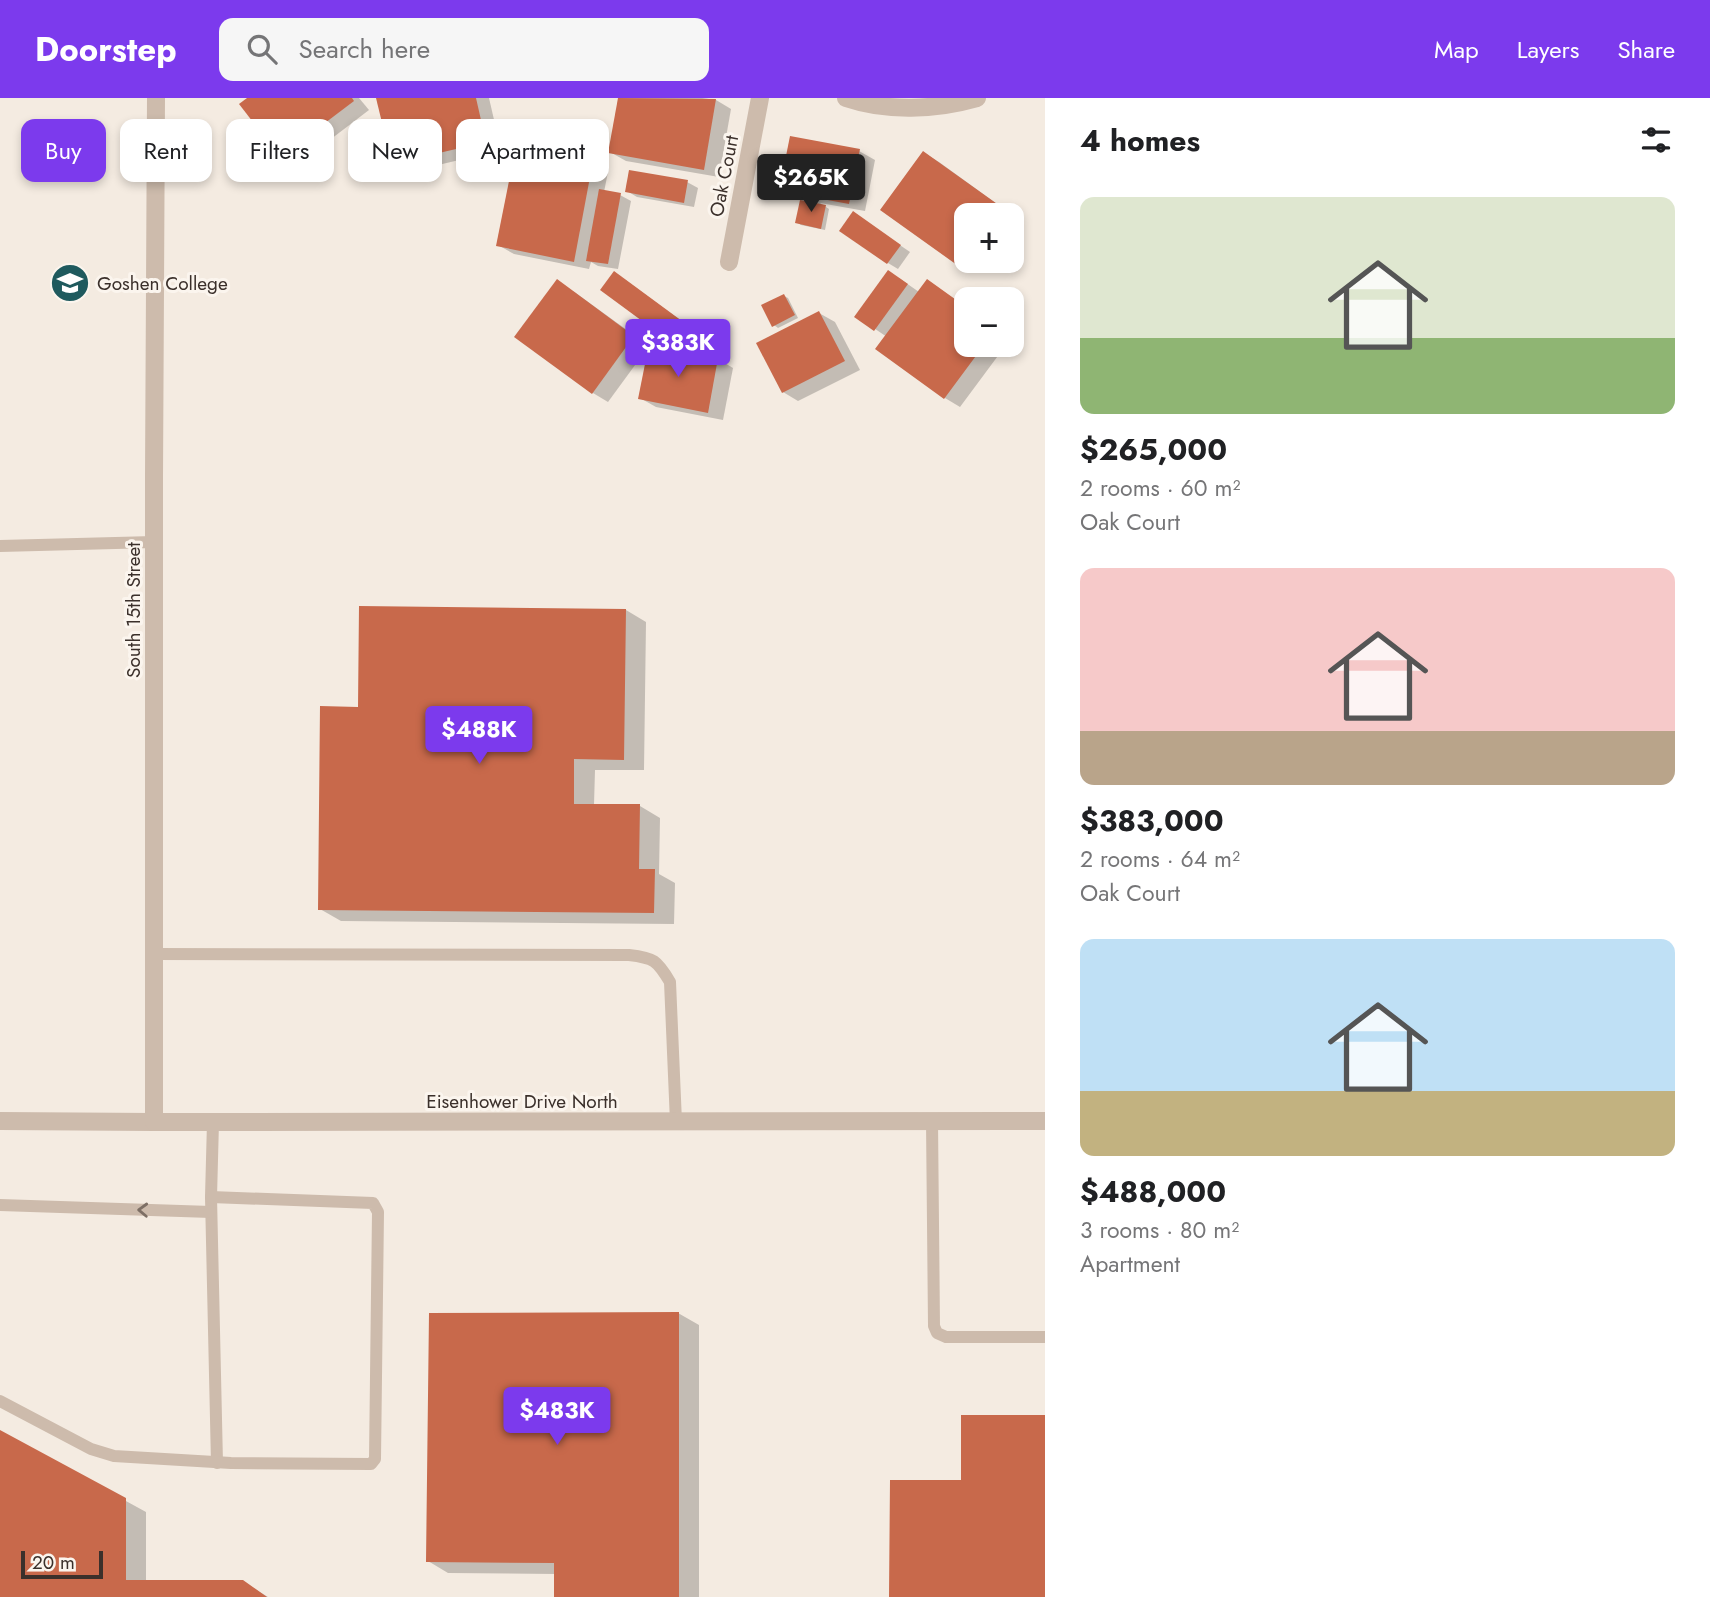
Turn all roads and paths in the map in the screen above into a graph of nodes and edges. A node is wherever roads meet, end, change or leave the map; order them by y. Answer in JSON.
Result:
{"nodes":[{"id":1,"x":156,"y":98,"type":"edge"},
{"id":2,"x":760,"y":98,"type":"edge"},
{"id":3,"x":846,"y":98,"type":"edge"},
{"id":4,"x":977,"y":98,"type":"edge"},
{"id":5,"x":729,"y":262,"type":"dead end"},
{"id":6,"x":154,"y":542,"type":"junction"},
{"id":7,"x":0,"y":546,"type":"edge"},
{"id":8,"x":154,"y":954,"type":"junction"},
{"id":9,"x":0,"y":1121,"type":"edge"},
{"id":10,"x":932,"y":1121,"type":"junction"},
{"id":11,"x":1045,"y":1121,"type":"edge"},
{"id":12,"x":154,"y":1122,"type":"junction"},
{"id":13,"x":213,"y":1122,"type":"junction"},
{"id":14,"x":677,"y":1122,"type":"junction"},
{"id":15,"x":211,"y":1197,"type":"junction"},
{"id":16,"x":0,"y":1205,"type":"edge"},
{"id":17,"x":211,"y":1212,"type":"junction"},
{"id":18,"x":1045,"y":1337,"type":"edge"},
{"id":19,"x":0,"y":1401,"type":"edge"},
{"id":20,"x":217,"y":1462,"type":"junction"}],
"edges":[{"from":1,"to":6,"type":"street","name":"South 15th Street"},
{"from":2,"to":5,"type":"street","name":"Oak Court"},
{"from":3,"to":4,"type":"street"},
{"from":6,"to":7,"type":"lane"},
{"from":6,"to":8,"type":"street","name":"South 15th Street"},
{"from":8,"to":12,"type":"street","name":"South 15th Street"},
{"from":8,"to":14,"type":"lane"},
{"from":9,"to":12,"type":"street","name":"Eisenhower Drive North"},
{"from":10,"to":11,"type":"street","name":"Eisenhower Drive North"},
{"from":10,"to":14,"type":"street","name":"Eisenhower Drive North"},
{"from":10,"to":18,"type":"lane"},
{"from":12,"to":13,"type":"street","name":"Eisenhower Drive North"},
{"from":13,"to":14,"type":"street","name":"Eisenhower Drive North"},
{"from":13,"to":15,"type":"lane"},
{"from":15,"to":17,"type":"lane"},
{"from":15,"to":20,"type":"lane"},
{"from":17,"to":16,"type":"lane","one_way":true},
{"from":17,"to":20,"type":"lane"},
{"from":19,"to":20,"type":"lane"}]}
